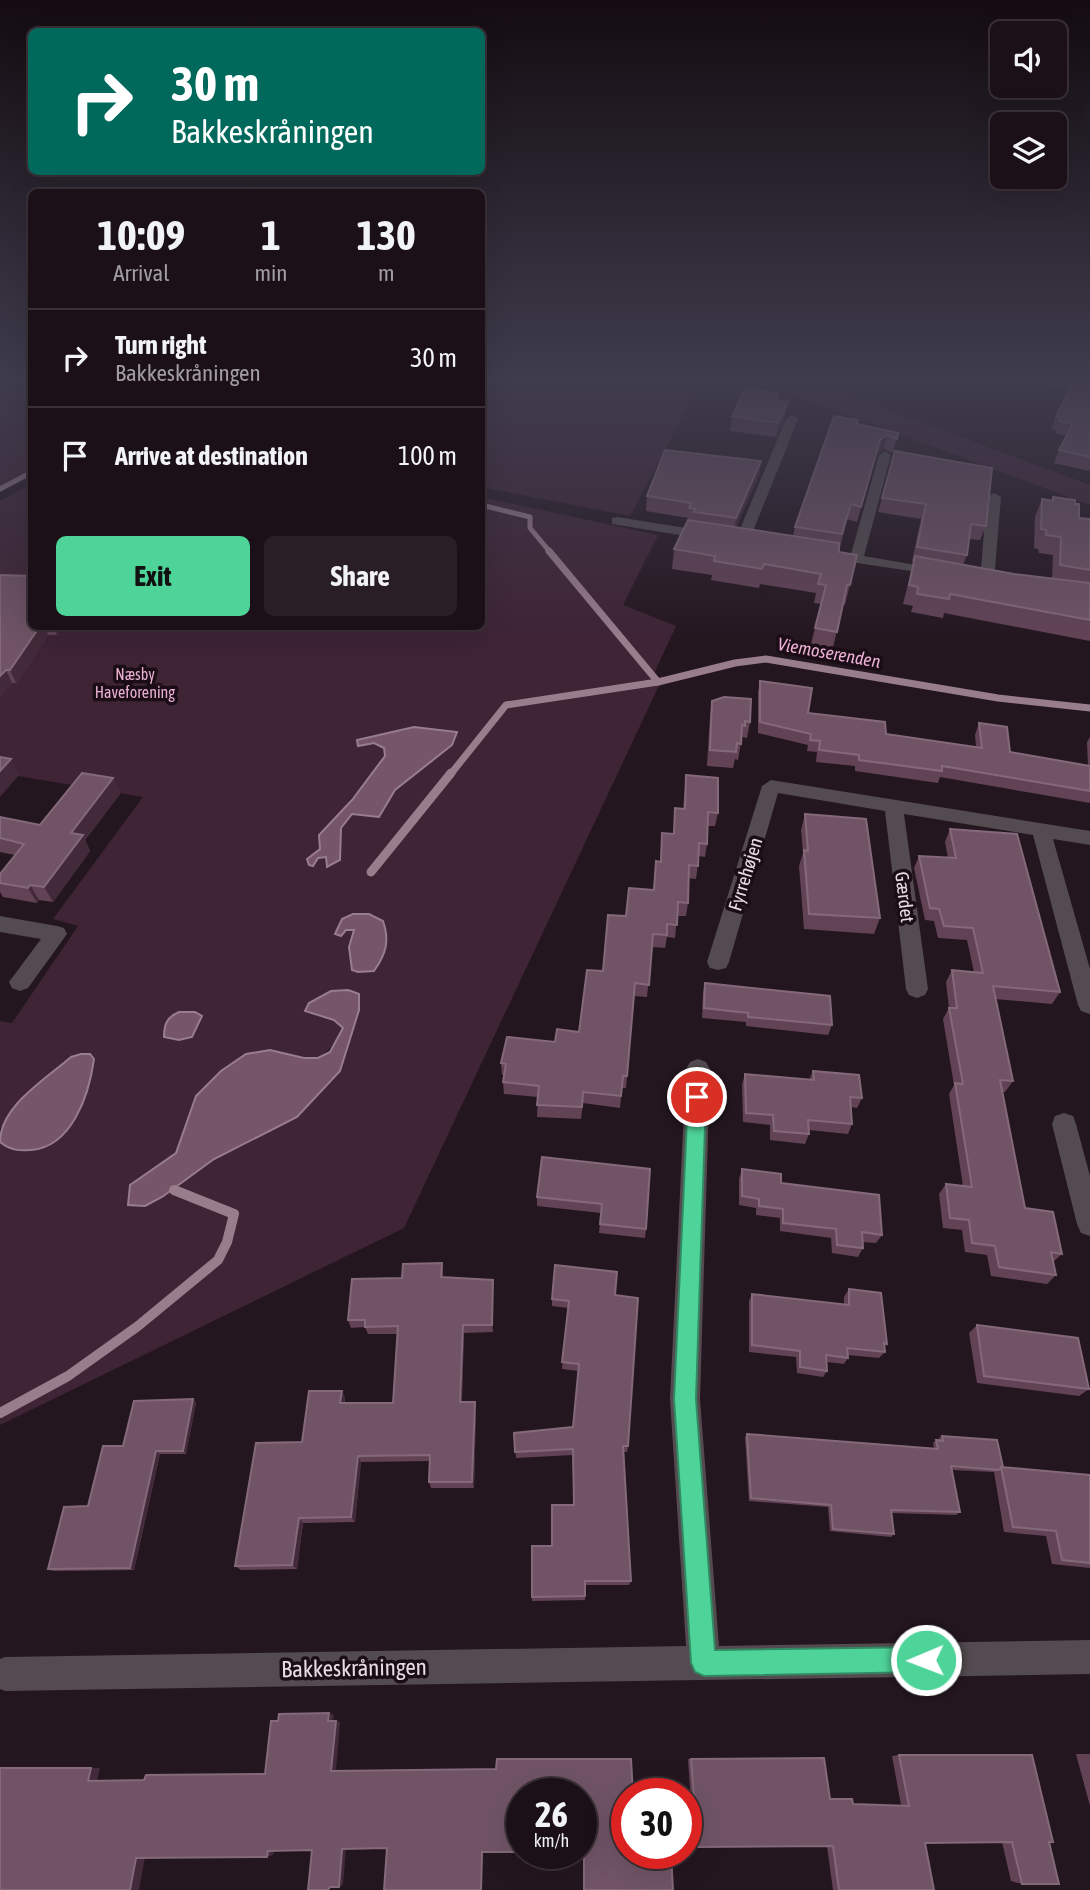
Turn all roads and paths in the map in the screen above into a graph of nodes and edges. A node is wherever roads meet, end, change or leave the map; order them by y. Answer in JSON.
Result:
{"nodes":[{"id":1,"x":775,"y":466,"type":"edge"},
{"id":2,"x":882,"y":466,"type":"edge"},
{"id":3,"x":994,"y":497,"type":"edge"},
{"id":4,"x":617,"y":521,"type":"dead end"},
{"id":5,"x":818,"y":554,"type":"edge"},
{"id":6,"x":856,"y":560,"type":"junction"},
{"id":7,"x":948,"y":574,"type":"edge"},
{"id":8,"x":987,"y":581,"type":"edge"},
{"id":9,"x":892,"y":804,"type":"junction"},
{"id":10,"x":1041,"y":828,"type":"junction"},
{"id":11,"x":1090,"y":838,"type":"edge"},
{"id":12,"x":0,"y":923,"type":"edge"},
{"id":13,"x":719,"y":962,"type":"dead end"},
{"id":14,"x":20,"y":982,"type":"dead end"},
{"id":15,"x":917,"y":989,"type":"dead end"},
{"id":16,"x":1089,"y":1005,"type":"edge"},
{"id":17,"x":698,"y":1069,"type":"dead end"},
{"id":18,"x":1064,"y":1124,"type":"dead end"},
{"id":19,"x":1090,"y":1224,"type":"edge"},
{"id":20,"x":1090,"y":1657,"type":"edge"},
{"id":21,"x":704,"y":1663,"type":"junction"},
{"id":22,"x":5,"y":1674,"type":"dead end"}],
"edges":[{"from":1,"to":4,"type":"street"},
{"from":2,"to":6,"type":"street"},
{"from":3,"to":8,"type":"street"},
{"from":5,"to":6,"type":"street"},
{"from":6,"to":7,"type":"street"},
{"from":9,"to":10,"type":"street"},
{"from":9,"to":13,"type":"street","name":"Fyrrehøjen"},
{"from":9,"to":15,"type":"street","name":"Gærdet"},
{"from":10,"to":11,"type":"street"},
{"from":10,"to":16,"type":"street"},
{"from":12,"to":14,"type":"street"},
{"from":17,"to":21,"type":"street"},
{"from":18,"to":19,"type":"street"},
{"from":20,"to":21,"type":"street","name":"Bakkeskråningen"},
{"from":21,"to":22,"type":"street","name":"Bakkeskråningen"}]}
